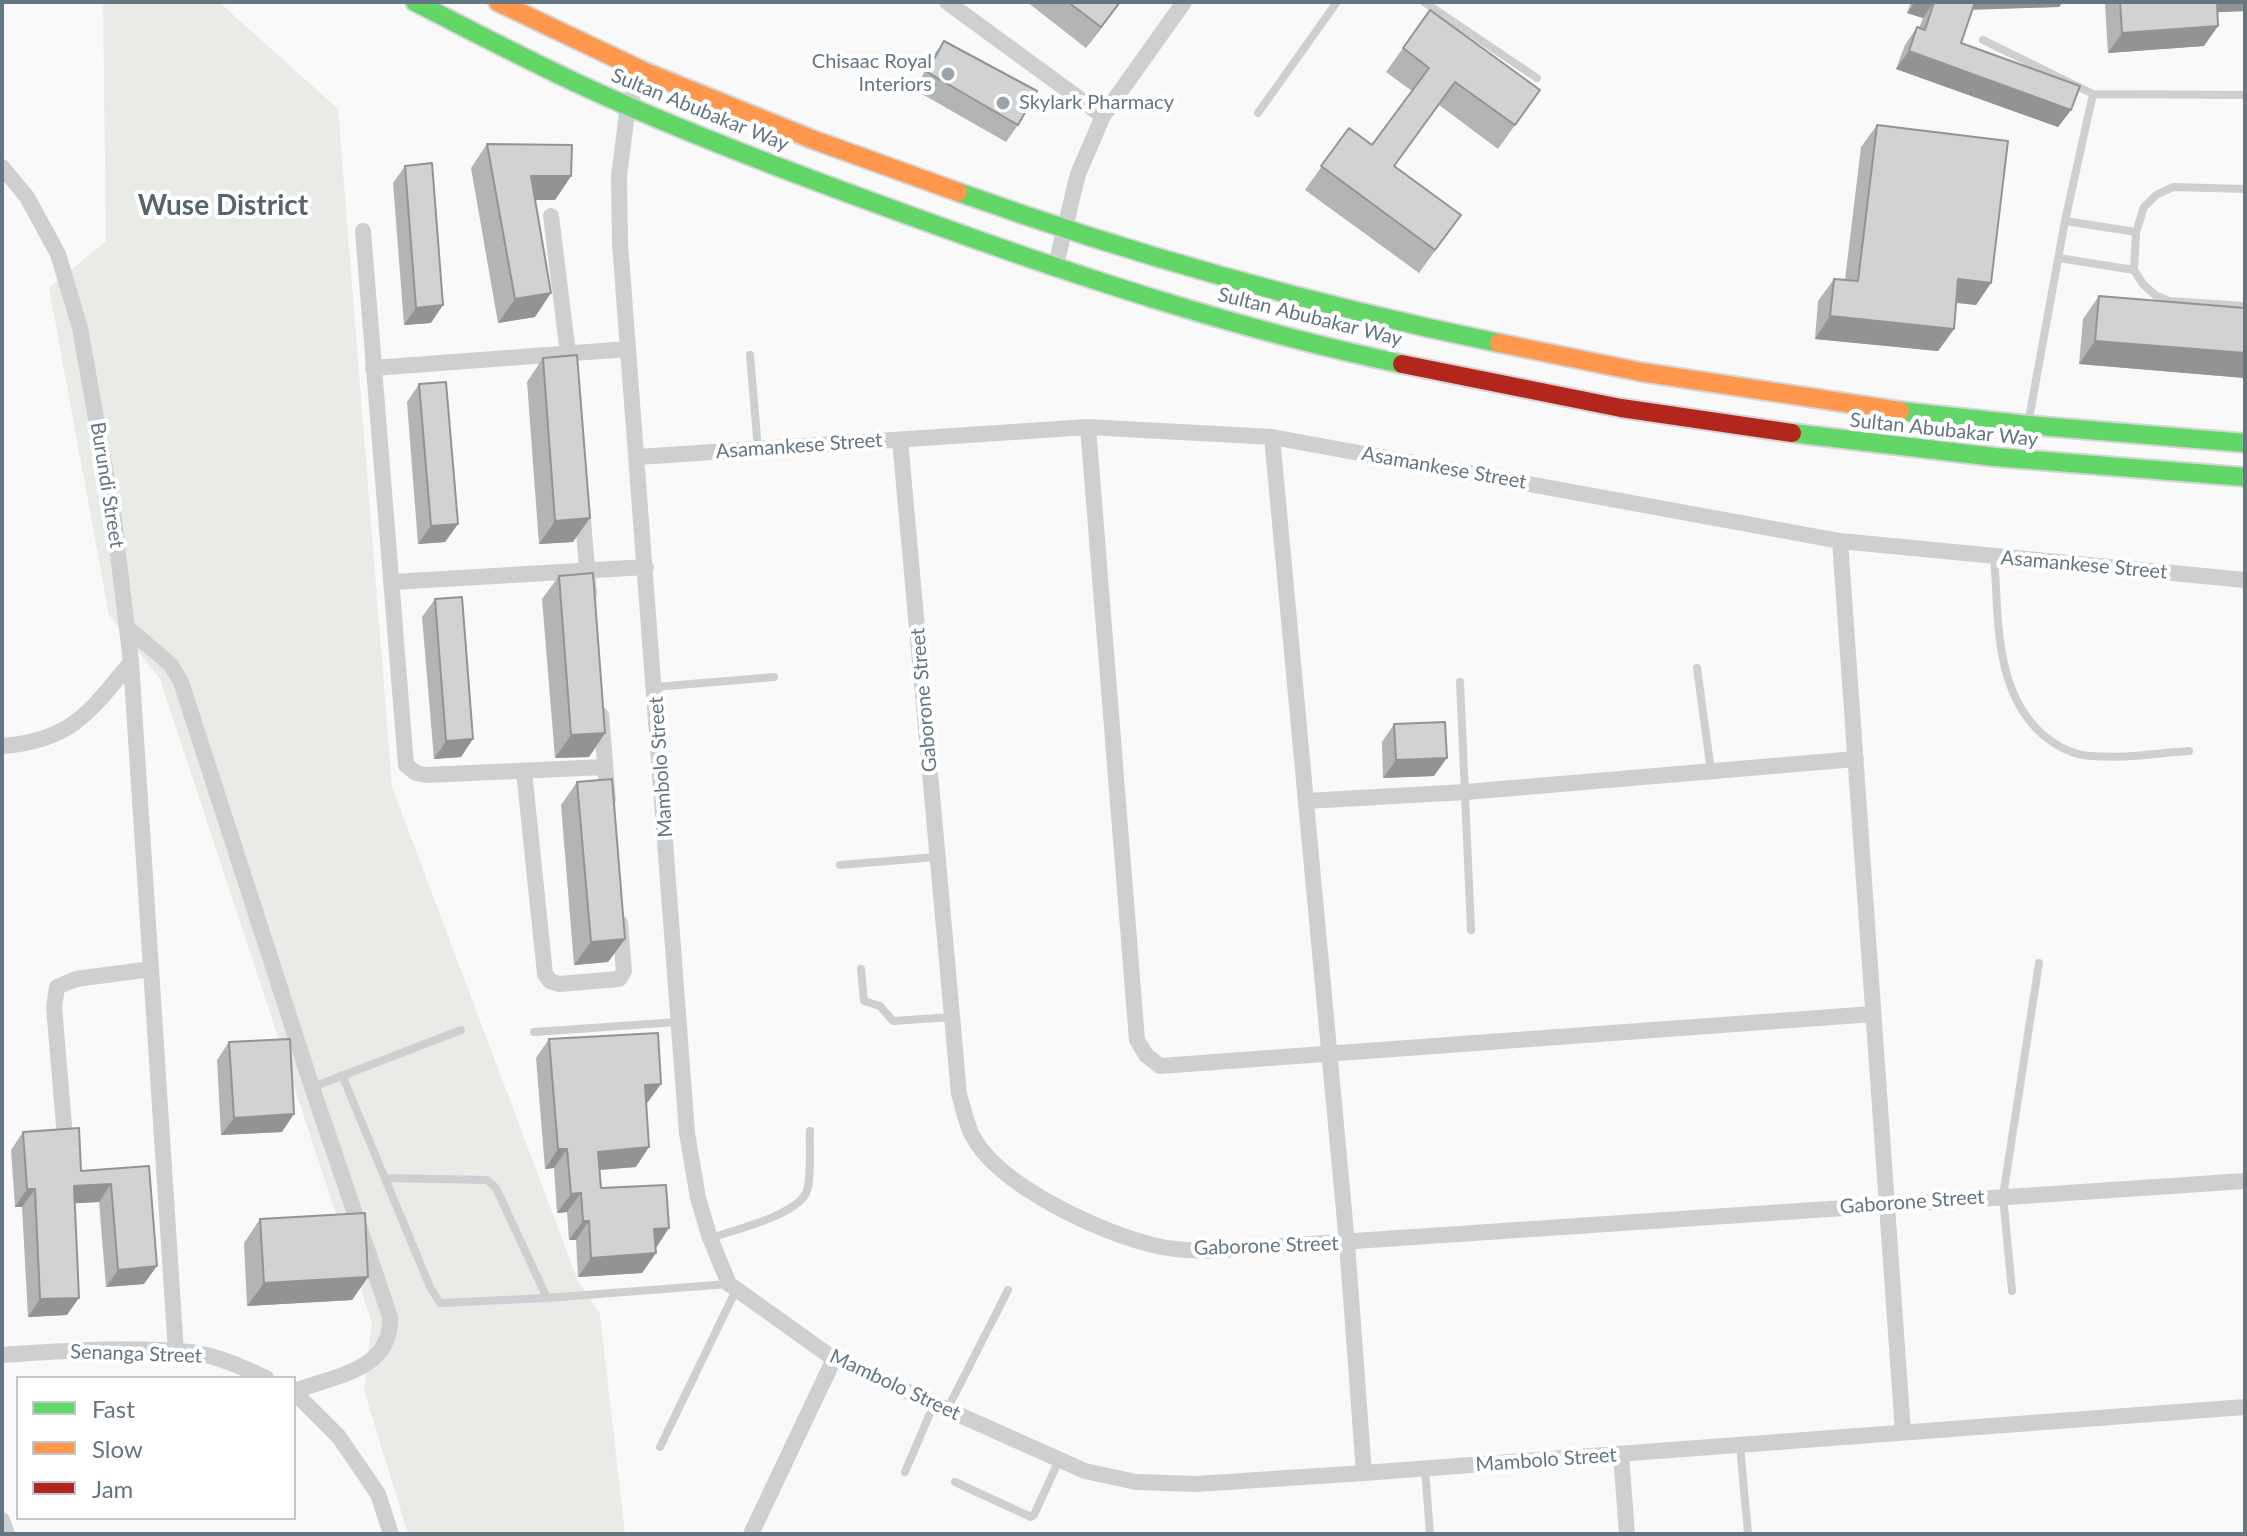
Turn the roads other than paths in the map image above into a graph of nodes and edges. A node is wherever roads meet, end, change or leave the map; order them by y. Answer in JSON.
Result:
{"nodes":[{"id":1,"x":415,"y":2,"type":"edge"},
{"id":2,"x":498,"y":2,"type":"edge"},
{"id":3,"x":947,"y":2,"type":"edge"},
{"id":4,"x":1184,"y":2,"type":"edge"},
{"id":5,"x":1337,"y":2,"type":"edge"},
{"id":6,"x":1424,"y":2,"type":"edge"},
{"id":7,"x":1983,"y":40,"type":"dead end"},
{"id":8,"x":643,"y":71,"type":"junction"},
{"id":9,"x":1537,"y":78,"type":"dead end"},
{"id":10,"x":2093,"y":94,"type":"junction"},
{"id":11,"x":2245,"y":95,"type":"edge"},
{"id":12,"x":628,"y":106,"type":"junction"},
{"id":13,"x":1258,"y":113,"type":"dead end"},
{"id":14,"x":1103,"y":116,"type":"junction"},
{"id":15,"x":2,"y":167,"type":"edge"},
{"id":16,"x":2245,"y":189,"type":"edge"},
{"id":17,"x":551,"y":216,"type":"dead end"},
{"id":18,"x":2065,"y":221,"type":"junction"},
{"id":19,"x":1064,"y":230,"type":"junction"},
{"id":20,"x":363,"y":231,"type":"dead end"},
{"id":21,"x":2136,"y":232,"type":"junction"},
{"id":22,"x":2059,"y":258,"type":"junction"},
{"id":23,"x":1055,"y":269,"type":"junction"},
{"id":24,"x":2134,"y":270,"type":"junction"},
{"id":25,"x":2245,"y":306,"type":"edge"},
{"id":26,"x":628,"y":349,"type":"junction"},
{"id":27,"x":569,"y":354,"type":"junction"},
{"id":28,"x":750,"y":355,"type":"dead end"},
{"id":29,"x":373,"y":368,"type":"junction"},
{"id":30,"x":573,"y":401,"type":"edge"},
{"id":31,"x":2028,"y":425,"type":"junction"},
{"id":32,"x":1088,"y":427,"type":"junction"},
{"id":33,"x":1272,"y":437,"type":"junction"},
{"id":34,"x":900,"y":440,"type":"junction"},
{"id":35,"x":2245,"y":443,"type":"edge"},
{"id":36,"x":758,"y":449,"type":"junction"},
{"id":37,"x":638,"y":457,"type":"junction"},
{"id":38,"x":2245,"y":477,"type":"edge"},
{"id":39,"x":581,"y":494,"type":"edge"},
{"id":40,"x":1840,"y":541,"type":"junction"},
{"id":41,"x":1994,"y":556,"type":"junction"},
{"id":42,"x":646,"y":567,"type":"junction"},
{"id":43,"x":587,"y":571,"type":"junction"},
{"id":44,"x":2245,"y":580,"type":"edge"},
{"id":45,"x":393,"y":582,"type":"junction"},
{"id":46,"x":592,"y":616,"type":"edge"},
{"id":47,"x":128,"y":628,"type":"junction"},
{"id":48,"x":131,"y":662,"type":"junction"},
{"id":49,"x":1697,"y":668,"type":"dead end"},
{"id":50,"x":774,"y":677,"type":"dead end"},
{"id":51,"x":1460,"y":682,"type":"dead end"},
{"id":52,"x":655,"y":687,"type":"junction"},
{"id":53,"x":598,"y":692,"type":"edge"},
{"id":54,"x":2,"y":746,"type":"edge"},
{"id":55,"x":2189,"y":751,"type":"dead end"},
{"id":56,"x":1856,"y":759,"type":"junction"},
{"id":57,"x":605,"y":767,"type":"junction"},
{"id":58,"x":524,"y":771,"type":"junction"},
{"id":59,"x":1711,"y":771,"type":"junction"},
{"id":60,"x":1466,"y":792,"type":"junction"},
{"id":61,"x":1306,"y":801,"type":"junction"},
{"id":62,"x":610,"y":814,"type":"edge"},
{"id":63,"x":938,"y":857,"type":"junction"},
{"id":64,"x":840,"y":865,"type":"dead end"},
{"id":65,"x":618,"y":908,"type":"edge"},
{"id":66,"x":1471,"y":930,"type":"dead end"},
{"id":67,"x":2039,"y":963,"type":"dead end"},
{"id":68,"x":151,"y":969,"type":"junction"},
{"id":69,"x":861,"y":969,"type":"dead end"},
{"id":70,"x":1873,"y":1014,"type":"junction"},
{"id":71,"x":952,"y":1017,"type":"junction"},
{"id":72,"x":679,"y":1021,"type":"junction"},
{"id":73,"x":461,"y":1030,"type":"dead end"},
{"id":74,"x":534,"y":1032,"type":"dead end"},
{"id":75,"x":1329,"y":1055,"type":"junction"},
{"id":76,"x":342,"y":1075,"type":"junction"},
{"id":77,"x":312,"y":1087,"type":"junction"},
{"id":78,"x":64,"y":1126,"type":"edge"},
{"id":79,"x":810,"y":1131,"type":"dead end"},
{"id":80,"x":385,"y":1178,"type":"junction"},
{"id":81,"x":2245,"y":1181,"type":"edge"},
{"id":82,"x":2003,"y":1196,"type":"junction"},
{"id":83,"x":1887,"y":1204,"type":"junction"},
{"id":84,"x":710,"y":1238,"type":"junction"},
{"id":85,"x":1347,"y":1243,"type":"junction"},
{"id":86,"x":732,"y":1287,"type":"junction"},
{"id":87,"x":1008,"y":1290,"type":"dead end"},
{"id":88,"x":2012,"y":1291,"type":"dead end"},
{"id":89,"x":547,"y":1298,"type":"junction"},
{"id":90,"x":176,"y":1352,"type":"junction"},
{"id":91,"x":2,"y":1355,"type":"edge"},
{"id":92,"x":834,"y":1359,"type":"junction"},
{"id":93,"x":262,"y":1376,"type":"edge"},
{"id":94,"x":296,"y":1390,"type":"edge"},
{"id":95,"x":296,"y":1393,"type":"edge"},
{"id":96,"x":941,"y":1407,"type":"junction"},
{"id":97,"x":2245,"y":1407,"type":"edge"},
{"id":98,"x":1903,"y":1432,"type":"junction"},
{"id":99,"x":1740,"y":1445,"type":"junction"},
{"id":100,"x":660,"y":1447,"type":"dead end"},
{"id":101,"x":1621,"y":1455,"type":"junction"},
{"id":102,"x":1059,"y":1459,"type":"junction"},
{"id":103,"x":1425,"y":1469,"type":"junction"},
{"id":104,"x":905,"y":1472,"type":"dead end"},
{"id":105,"x":1364,"y":1473,"type":"junction"},
{"id":106,"x":955,"y":1482,"type":"dead end"},
{"id":107,"x":2,"y":1520,"type":"edge"},
{"id":108,"x":7,"y":1534,"type":"edge"},
{"id":109,"x":391,"y":1534,"type":"edge"},
{"id":110,"x":751,"y":1534,"type":"edge"},
{"id":111,"x":1430,"y":1534,"type":"edge"},
{"id":112,"x":1627,"y":1534,"type":"edge"},
{"id":113,"x":1748,"y":1534,"type":"edge"}],
"edges":[{"from":1,"to":12,"type":"main road","name":"Sultan Abubakar Way"},
{"from":2,"to":8,"type":"main road","name":"Sultan Abubakar Way"},
{"from":3,"to":14,"type":"street"},
{"from":4,"to":14,"type":"street"},
{"from":5,"to":13,"type":"lane"},
{"from":6,"to":9,"type":"lane"},
{"from":7,"to":10,"type":"lane"},
{"from":8,"to":12,"type":"street","name":"Mambolo Street"},
{"from":8,"to":19,"type":"main road","name":"Sultan Abubakar Way"},
{"from":10,"to":11,"type":"lane"},
{"from":10,"to":18,"type":"lane"},
{"from":12,"to":23,"type":"main road","name":"Sultan Abubakar Way"},
{"from":12,"to":26,"type":"street","name":"Mambolo Street"},
{"from":14,"to":19,"type":"street"},
{"from":15,"to":47,"type":"street","name":"Burundi Street"},
{"from":16,"to":21,"type":"lane"},
{"from":17,"to":27,"type":"street"},
{"from":18,"to":21,"type":"lane"},
{"from":18,"to":22,"type":"lane"},
{"from":19,"to":23,"type":"street"},
{"from":19,"to":31,"type":"main road","name":"Sultan Abubakar Way"},
{"from":20,"to":29,"type":"street"},
{"from":21,"to":24,"type":"lane"},
{"from":22,"to":24,"type":"lane"},
{"from":22,"to":31,"type":"lane"},
{"from":23,"to":38,"type":"main road","name":"Sultan Abubakar Way"},
{"from":24,"to":25,"type":"lane"},
{"from":26,"to":27,"type":"street"},
{"from":26,"to":37,"type":"street","name":"Mambolo Street"},
{"from":27,"to":29,"type":"street"},
{"from":27,"to":30,"type":"street"},
{"from":28,"to":36,"type":"lane"},
{"from":29,"to":45,"type":"street"},
{"from":31,"to":35,"type":"main road","name":"Sultan Abubakar Way"},
{"from":32,"to":33,"type":"street","name":"Asamankese Street"},
{"from":32,"to":34,"type":"street","name":"Asamankese Street"},
{"from":32,"to":75,"type":"street"},
{"from":33,"to":40,"type":"street","name":"Asamankese Street"},
{"from":33,"to":61,"type":"street"},
{"from":34,"to":36,"type":"street","name":"Asamankese Street"},
{"from":34,"to":63,"type":"street","name":"Gaborone Street"},
{"from":36,"to":37,"type":"street","name":"Asamankese Street"},
{"from":37,"to":42,"type":"street","name":"Mambolo Street"},
{"from":39,"to":43,"type":"street"},
{"from":40,"to":41,"type":"street","name":"Asamankese Street"},
{"from":40,"to":56,"type":"street"},
{"from":41,"to":44,"type":"street","name":"Asamankese Street"},
{"from":41,"to":55,"type":"lane"},
{"from":42,"to":43,"type":"street"},
{"from":42,"to":52,"type":"street","name":"Mambolo Street"},
{"from":43,"to":45,"type":"street"},
{"from":43,"to":46,"type":"street"},
{"from":45,"to":58,"type":"street"},
{"from":47,"to":48,"type":"street","name":"Burundi Street"},
{"from":47,"to":77,"type":"street"},
{"from":48,"to":54,"type":"street"},
{"from":48,"to":68,"type":"street","name":"Burundi Street"},
{"from":49,"to":59,"type":"lane"},
{"from":50,"to":52,"type":"lane"},
{"from":51,"to":60,"type":"lane"},
{"from":52,"to":72,"type":"street","name":"Mambolo Street"},
{"from":53,"to":57,"type":"street"},
{"from":56,"to":59,"type":"street"},
{"from":56,"to":70,"type":"street"},
{"from":57,"to":58,"type":"street"},
{"from":57,"to":62,"type":"street"},
{"from":58,"to":65,"type":"street"},
{"from":59,"to":60,"type":"street"},
{"from":60,"to":61,"type":"street"},
{"from":60,"to":66,"type":"lane"},
{"from":61,"to":75,"type":"street"},
{"from":63,"to":64,"type":"lane"},
{"from":63,"to":71,"type":"street","name":"Gaborone Street"},
{"from":67,"to":82,"type":"lane"},
{"from":68,"to":78,"type":"street"},
{"from":68,"to":90,"type":"street","name":"Burundi Street"},
{"from":69,"to":71,"type":"lane"},
{"from":70,"to":75,"type":"street"},
{"from":70,"to":83,"type":"street"},
{"from":71,"to":85,"type":"street","name":"Gaborone Street"},
{"from":72,"to":74,"type":"lane"},
{"from":72,"to":84,"type":"street","name":"Mambolo Street"},
{"from":73,"to":76,"type":"lane"},
{"from":75,"to":85,"type":"street"},
{"from":76,"to":77,"type":"lane"},
{"from":76,"to":80,"type":"lane"},
{"from":77,"to":94,"type":"street"},
{"from":79,"to":84,"type":"lane"},
{"from":80,"to":89,"type":"lane"},
{"from":80,"to":89,"type":"lane"},
{"from":81,"to":82,"type":"street","name":"Gaborone Street"},
{"from":82,"to":83,"type":"street","name":"Gaborone Street"},
{"from":82,"to":88,"type":"lane"},
{"from":83,"to":85,"type":"street","name":"Gaborone Street"},
{"from":83,"to":98,"type":"street"},
{"from":84,"to":86,"type":"street","name":"Mambolo Street"},
{"from":85,"to":105,"type":"street"},
{"from":86,"to":89,"type":"lane"},
{"from":86,"to":92,"type":"street","name":"Mambolo Street"},
{"from":86,"to":100,"type":"lane"},
{"from":87,"to":96,"type":"lane"},
{"from":90,"to":91,"type":"street","name":"Senanga Street"},
{"from":90,"to":93,"type":"street","name":"Senanga Street"},
{"from":92,"to":96,"type":"street","name":"Mambolo Street"},
{"from":92,"to":110,"type":"street"},
{"from":95,"to":109,"type":"street"},
{"from":96,"to":102,"type":"street","name":"Mambolo Street"},
{"from":96,"to":104,"type":"lane"},
{"from":97,"to":98,"type":"street","name":"Mambolo Street"},
{"from":98,"to":99,"type":"street","name":"Mambolo Street"},
{"from":99,"to":101,"type":"street","name":"Mambolo Street"},
{"from":99,"to":113,"type":"lane"},
{"from":101,"to":103,"type":"street","name":"Mambolo Street"},
{"from":101,"to":112,"type":"street"},
{"from":102,"to":105,"type":"street","name":"Mambolo Street"},
{"from":102,"to":106,"type":"lane"},
{"from":103,"to":105,"type":"street","name":"Mambolo Street"},
{"from":103,"to":111,"type":"lane"},
{"from":107,"to":108,"type":"street"}]}
